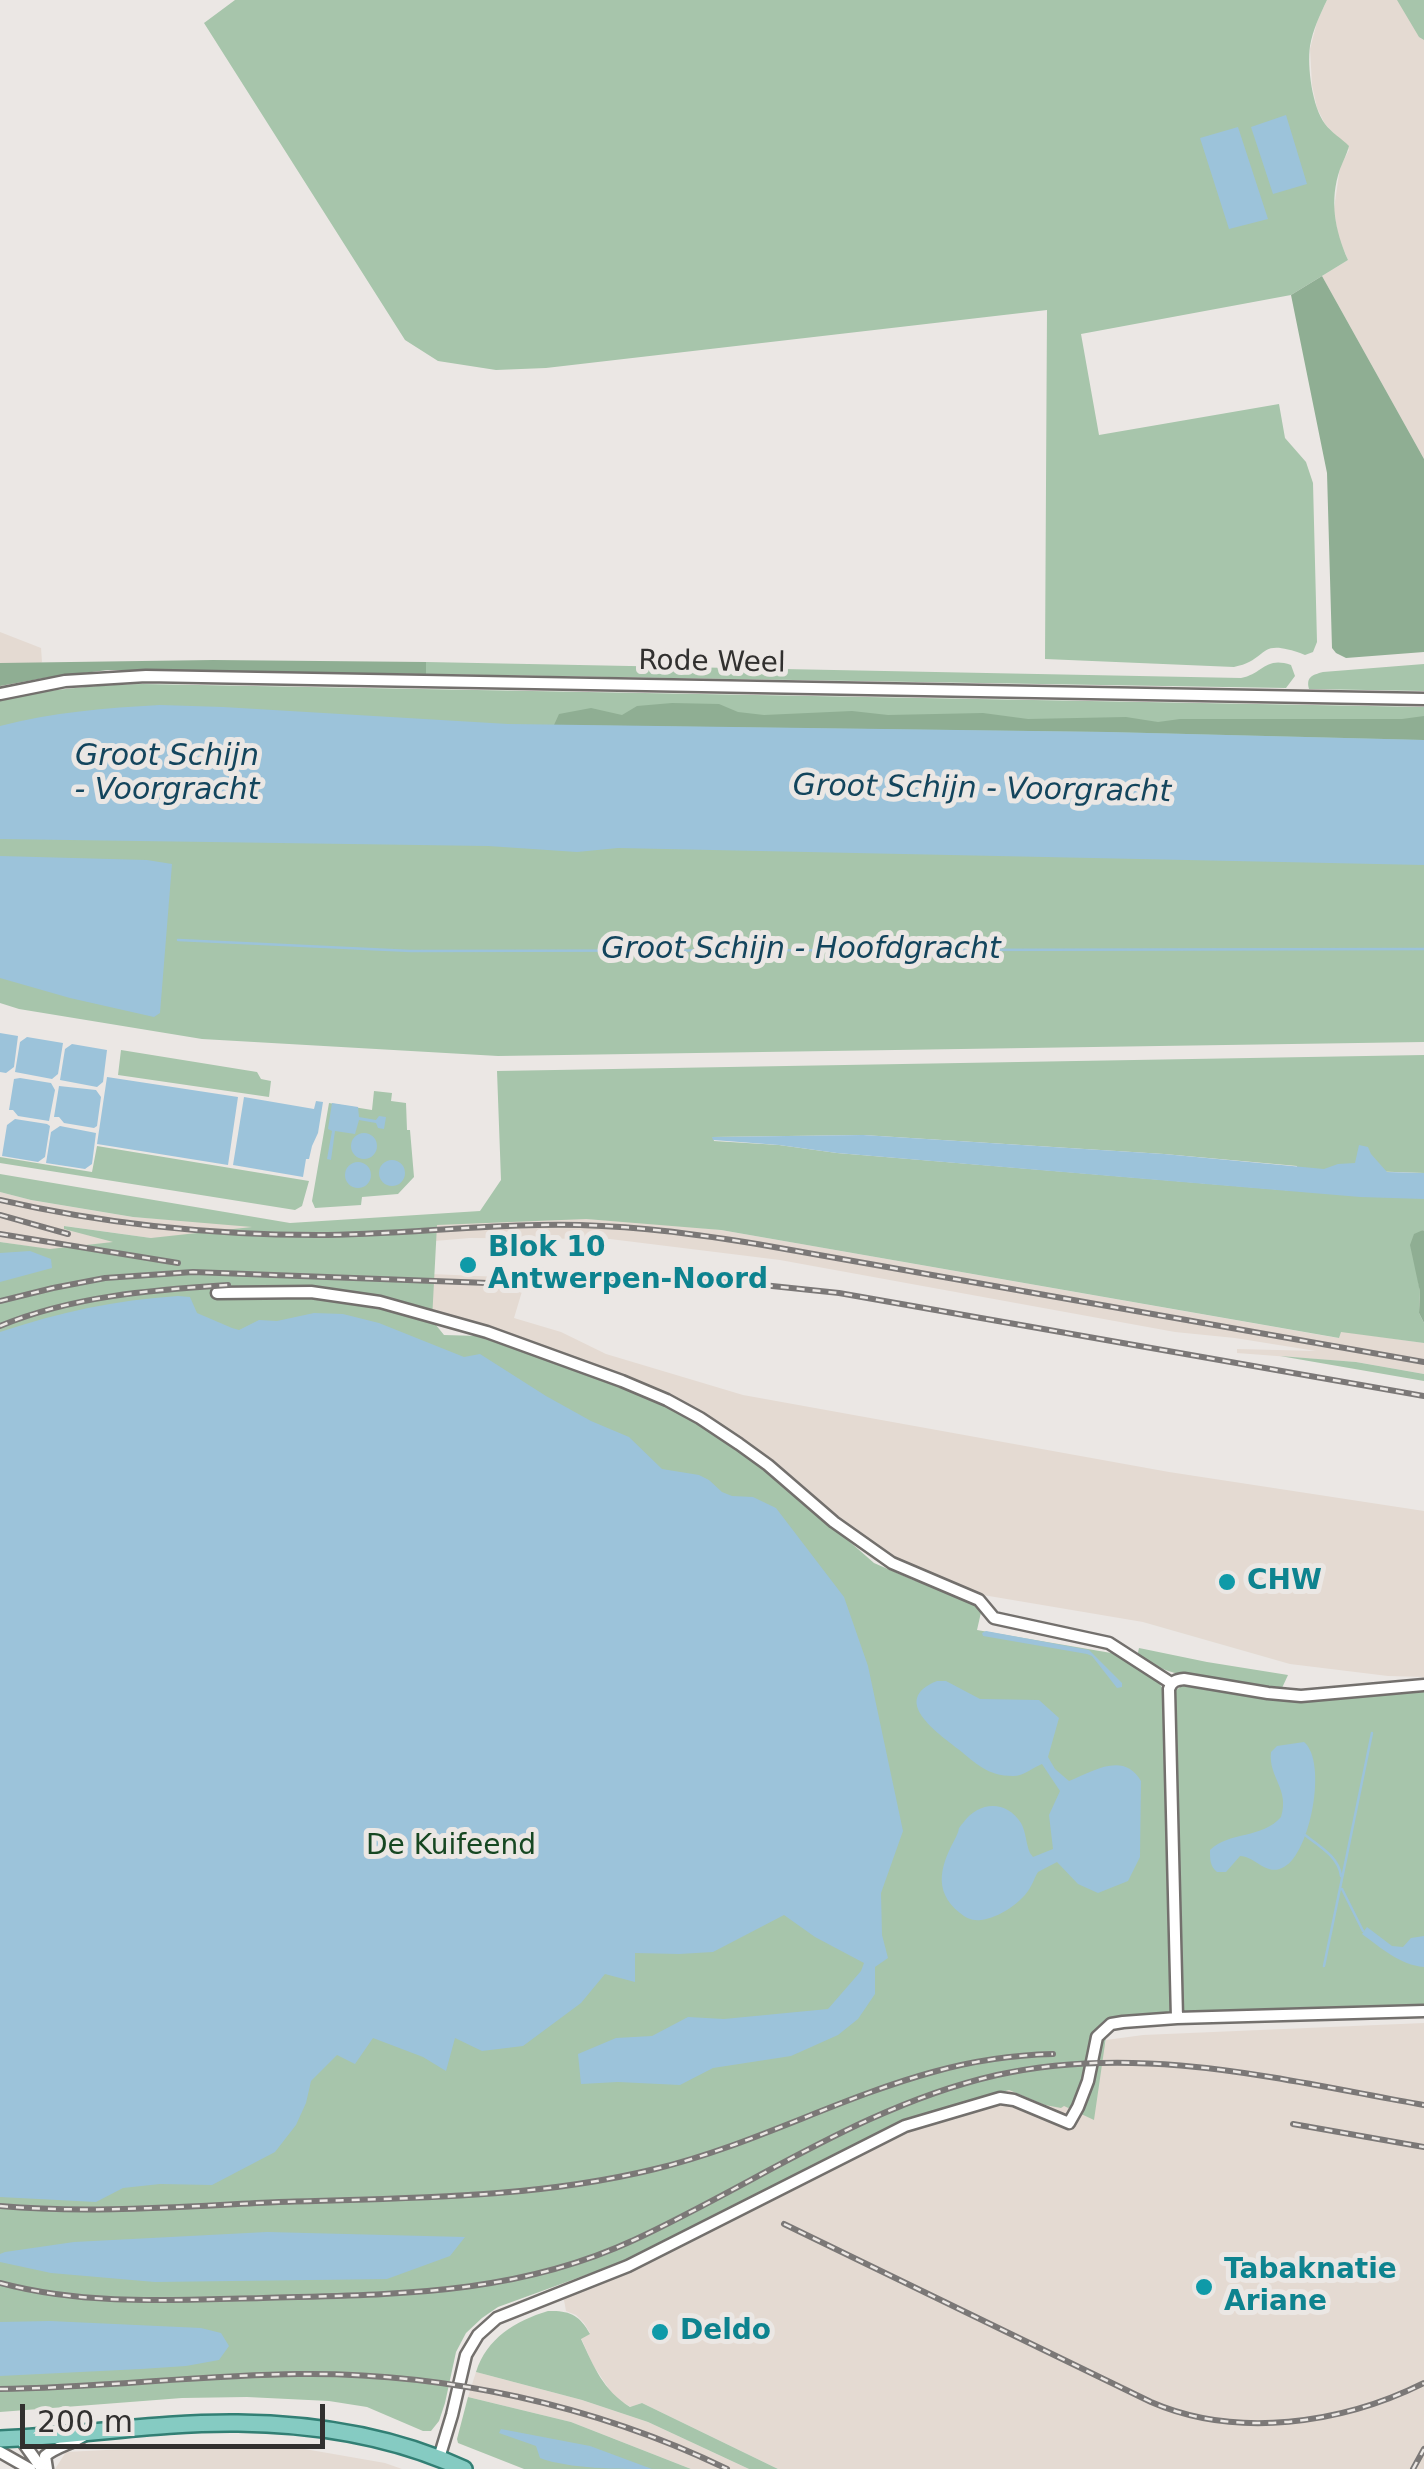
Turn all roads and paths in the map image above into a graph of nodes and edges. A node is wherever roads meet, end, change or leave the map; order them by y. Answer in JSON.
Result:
{"nodes":[{"id":1,"x":0,"y":694,"type":"edge"},
{"id":2,"x":1424,"y":699,"type":"edge"},
{"id":3,"x":218,"y":1292,"type":"dead end"},
{"id":4,"x":1171,"y":1683,"type":"junction"},
{"id":5,"x":1424,"y":1684,"type":"edge"},
{"id":6,"x":1424,"y":2011,"type":"edge"},
{"id":7,"x":1177,"y":2018,"type":"junction"},
{"id":8,"x":88,"y":2433,"type":"junction"},
{"id":9,"x":20,"y":2438,"type":"junction"},
{"id":10,"x":0,"y":2439,"type":"edge"},
{"id":11,"x":0,"y":2452,"type":"edge"},
{"id":12,"x":439,"y":2458,"type":"junction"},
{"id":13,"x":30,"y":2469,"type":"edge"},
{"id":14,"x":45,"y":2469,"type":"edge"},
{"id":15,"x":464,"y":2469,"type":"edge"}],
"edges":[{"from":1,"to":2,"type":"street","name":"Rode Weel"},
{"from":3,"to":4,"type":"street"},
{"from":4,"to":5,"type":"street"},
{"from":4,"to":7,"type":"street"},
{"from":6,"to":7,"type":"street"},
{"from":7,"to":12,"type":"street"},
{"from":8,"to":9,"type":"main road"},
{"from":8,"to":12,"type":"main road"},
{"from":8,"to":14,"type":"street"},
{"from":9,"to":10,"type":"main road"},
{"from":9,"to":14,"type":"street"},
{"from":11,"to":13,"type":"street"},
{"from":12,"to":15,"type":"main road"}]}
